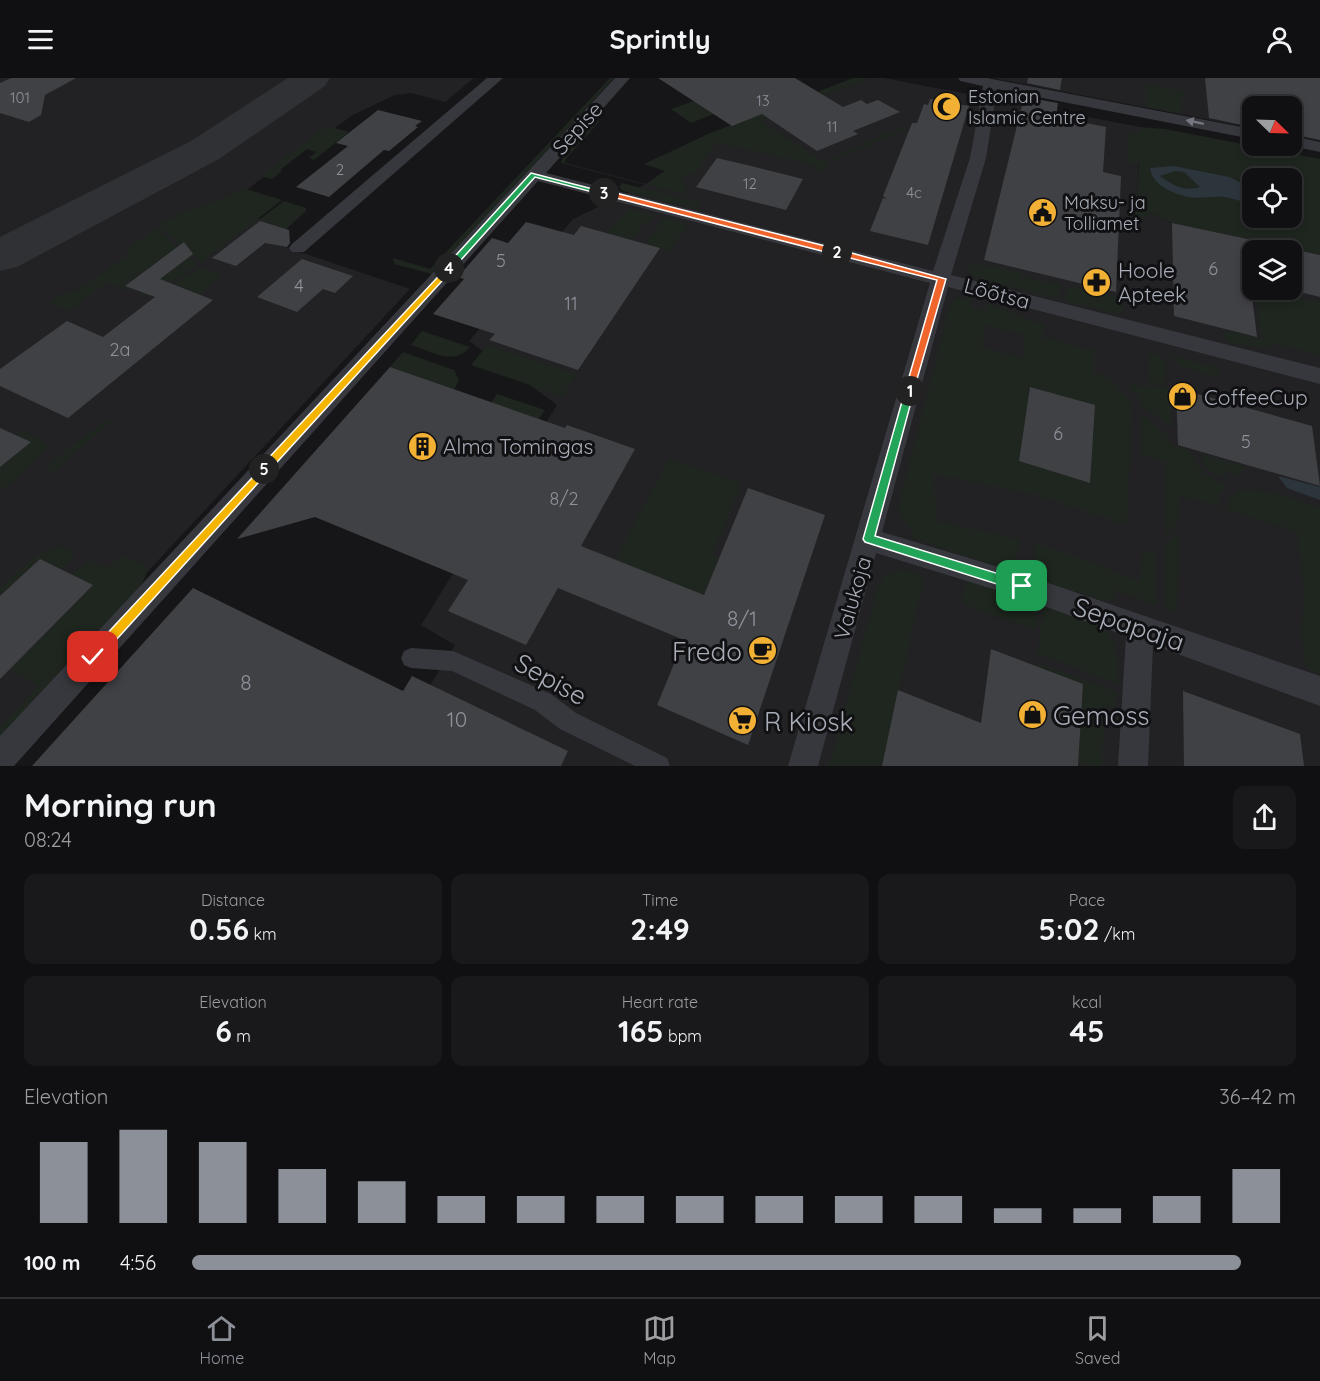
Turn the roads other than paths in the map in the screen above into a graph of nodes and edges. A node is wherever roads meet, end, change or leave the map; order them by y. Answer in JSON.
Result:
{"nodes":[{"id":1,"x":496,"y":78,"type":"edge"},
{"id":2,"x":623,"y":78,"type":"edge"},
{"id":3,"x":965,"y":78,"type":"edge"},
{"id":4,"x":991,"y":83,"type":"junction"},
{"id":5,"x":1242,"y":132,"type":"edge"},
{"id":6,"x":1302,"y":143,"type":"edge"},
{"id":7,"x":1320,"y":147,"type":"edge"},
{"id":8,"x":534,"y":175,"type":"junction"},
{"id":9,"x":298,"y":248,"type":"dead end"},
{"id":10,"x":941,"y":279,"type":"junction"},
{"id":11,"x":1320,"y":376,"type":"edge"},
{"id":12,"x":869,"y":539,"type":"junction"},
{"id":13,"x":1140,"y":628,"type":"junction"},
{"id":14,"x":411,"y":658,"type":"dead end"},
{"id":15,"x":1320,"y":692,"type":"edge"},
{"id":16,"x":0,"y":759,"type":"edge"},
{"id":17,"x":659,"y":766,"type":"edge"},
{"id":18,"x":803,"y":766,"type":"edge"},
{"id":19,"x":1133,"y":766,"type":"edge"}],
"edges":[{"from":1,"to":9,"type":"street"},
{"from":2,"to":8,"type":"street","name":"Sepise"},
{"from":3,"to":4,"type":"street"},
{"from":5,"to":4,"type":"street","one_way":true},
{"from":4,"to":10,"type":"street","name":"Valukoja"},
{"from":6,"to":7,"type":"street"},
{"from":8,"to":10,"type":"street","name":"Lõõtsa"},
{"from":8,"to":16,"type":"street","name":"Sepise"},
{"from":10,"to":11,"type":"street","name":"Lõõtsa"},
{"from":10,"to":12,"type":"street","name":"Valukoja"},
{"from":12,"to":13,"type":"street","name":"Sepapaja"},
{"from":12,"to":18,"type":"street","name":"Valukoja"},
{"from":13,"to":15,"type":"street","name":"Sepapaja"},
{"from":13,"to":19,"type":"street"},
{"from":14,"to":17,"type":"street","name":"Sepise"}]}
